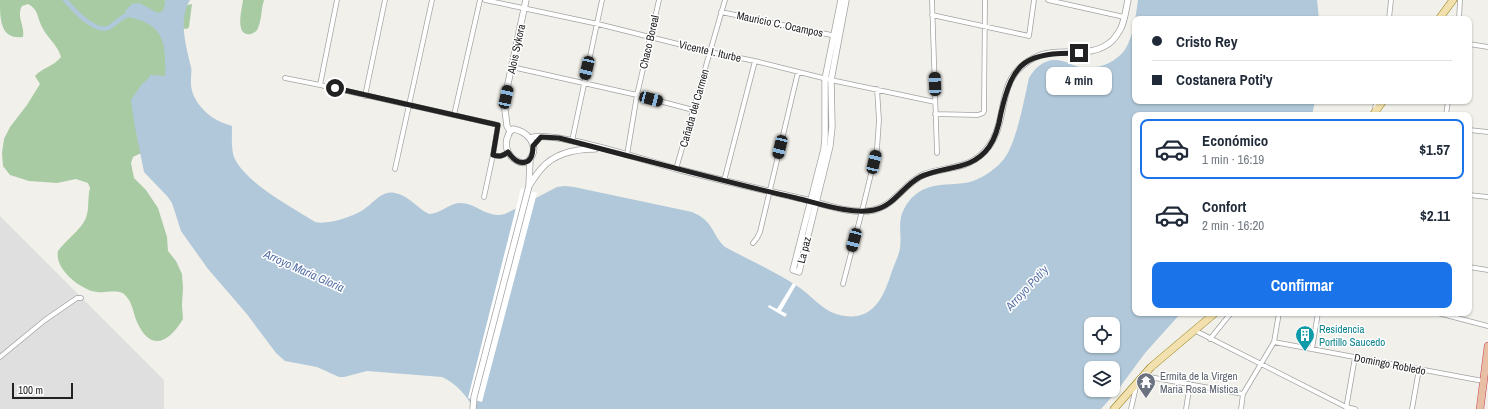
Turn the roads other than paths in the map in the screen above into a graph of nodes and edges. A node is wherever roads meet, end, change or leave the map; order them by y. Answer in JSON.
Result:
{"nodes":[{"id":1,"x":337,"y":0,"type":"edge"},
{"id":2,"x":385,"y":0,"type":"edge"},
{"id":3,"x":432,"y":0,"type":"edge"},
{"id":4,"x":480,"y":0,"type":"edge"},
{"id":5,"x":485,"y":0,"type":"edge"},
{"id":6,"x":526,"y":0,"type":"edge"},
{"id":7,"x":602,"y":0,"type":"edge"},
{"id":8,"x":659,"y":0,"type":"edge"},
{"id":9,"x":725,"y":0,"type":"edge"},
{"id":10,"x":841,"y":0,"type":"edge"},
{"id":11,"x":846,"y":0,"type":"edge"},
{"id":12,"x":932,"y":0,"type":"edge"},
{"id":13,"x":985,"y":0,"type":"edge"},
{"id":14,"x":1034,"y":0,"type":"edge"},
{"id":15,"x":1048,"y":0,"type":"edge"},
{"id":16,"x":1128,"y":0,"type":"edge"},
{"id":17,"x":1391,"y":0,"type":"edge"},
{"id":18,"x":1453,"y":0,"type":"edge"},
{"id":19,"x":1460,"y":0,"type":"edge"},
{"id":20,"x":525,"y":9,"type":"junction"},
{"id":21,"x":721,"y":12,"type":"junction"},
{"id":22,"x":932,"y":15,"type":"junction"},
{"id":23,"x":1389,"y":16,"type":"edge"},
{"id":24,"x":1441,"y":16,"type":"edge"},
{"id":25,"x":1459,"y":16,"type":"edge"},
{"id":26,"x":1124,"y":17,"type":"junction"},
{"id":27,"x":598,"y":24,"type":"junction"},
{"id":28,"x":985,"y":27,"type":"junction"},
{"id":29,"x":836,"y":36,"type":"junction"},
{"id":30,"x":651,"y":37,"type":"junction"},
{"id":31,"x":1472,"y":44,"type":"edge"},
{"id":32,"x":1488,"y":47,"type":"edge"},
{"id":33,"x":710,"y":52,"type":"junction"},
{"id":34,"x":756,"y":61,"type":"junction"},
{"id":35,"x":512,"y":67,"type":"junction"},
{"id":36,"x":798,"y":72,"type":"junction"},
{"id":37,"x":285,"y":78,"type":"dead end"},
{"id":38,"x":828,"y":79,"type":"junction"},
{"id":39,"x":584,"y":83,"type":"junction"},
{"id":40,"x":320,"y":85,"type":"junction"},
{"id":41,"x":877,"y":90,"type":"junction"},
{"id":42,"x":637,"y":95,"type":"junction"},
{"id":43,"x":365,"y":96,"type":"junction"},
{"id":44,"x":935,"y":102,"type":"junction"},
{"id":45,"x":409,"y":106,"type":"junction"},
{"id":46,"x":693,"y":110,"type":"junction"},
{"id":47,"x":936,"y":114,"type":"junction"},
{"id":48,"x":454,"y":115,"type":"junction"},
{"id":49,"x":511,"y":130,"type":"junction"},
{"id":50,"x":1472,"y":130,"type":"edge"},
{"id":51,"x":1488,"y":132,"type":"edge"},
{"id":52,"x":541,"y":137,"type":"junction"},
{"id":53,"x":530,"y":138,"type":"junction"},
{"id":54,"x":572,"y":141,"type":"junction"},
{"id":55,"x":533,"y":146,"type":"junction"},
{"id":56,"x":604,"y":149,"type":"junction"},
{"id":57,"x":508,"y":152,"type":"junction"},
{"id":58,"x":937,"y":153,"type":"dead end"},
{"id":59,"x":493,"y":155,"type":"junction"},
{"id":60,"x":627,"y":155,"type":"junction"},
{"id":61,"x":530,"y":160,"type":"junction"},
{"id":62,"x":520,"y":163,"type":"junction"},
{"id":63,"x":396,"y":169,"type":"dead end"},
{"id":64,"x":676,"y":169,"type":"junction"},
{"id":65,"x":528,"y":174,"type":"junction"},
{"id":66,"x":724,"y":181,"type":"junction"},
{"id":67,"x":529,"y":186,"type":"junction"},
{"id":68,"x":770,"y":192,"type":"junction"},
{"id":69,"x":1472,"y":195,"type":"edge"},
{"id":70,"x":484,"y":197,"type":"dead end"},
{"id":71,"x":1488,"y":197,"type":"edge"},
{"id":72,"x":813,"y":202,"type":"junction"},
{"id":73,"x":862,"y":211,"type":"junction"},
{"id":74,"x":753,"y":242,"type":"dead end"},
{"id":75,"x":1472,"y":267,"type":"edge"},
{"id":76,"x":1488,"y":270,"type":"edge"},
{"id":77,"x":843,"y":284,"type":"dead end"},
{"id":78,"x":81,"y":298,"type":"dead end"},
{"id":79,"x":1211,"y":316,"type":"edge"},
{"id":80,"x":1229,"y":316,"type":"edge"},
{"id":81,"x":1278,"y":316,"type":"edge"},
{"id":82,"x":1318,"y":316,"type":"edge"},
{"id":83,"x":1450,"y":316,"type":"edge"},
{"id":84,"x":1488,"y":326,"type":"edge"},
{"id":85,"x":1194,"y":330,"type":"junction"},
{"id":86,"x":1210,"y":339,"type":"junction"},
{"id":87,"x":1274,"y":342,"type":"junction"},
{"id":88,"x":1488,"y":346,"type":"edge"},
{"id":89,"x":1312,"y":349,"type":"junction"},
{"id":90,"x":0,"y":357,"type":"edge"},
{"id":91,"x":1355,"y":357,"type":"junction"},
{"id":92,"x":1261,"y":365,"type":"junction"},
{"id":93,"x":1419,"y":369,"type":"junction"},
{"id":94,"x":1143,"y":375,"type":"junction"},
{"id":95,"x":1483,"y":381,"type":"junction"},
{"id":96,"x":1136,"y":383,"type":"junction"},
{"id":97,"x":1190,"y":384,"type":"junction"},
{"id":98,"x":1243,"y":394,"type":"junction"},
{"id":99,"x":1346,"y":408,"type":"edge"},
{"id":100,"x":473,"y":409,"type":"edge"},
{"id":101,"x":1114,"y":409,"type":"edge"},
{"id":102,"x":1131,"y":409,"type":"edge"},
{"id":103,"x":1186,"y":409,"type":"edge"},
{"id":104,"x":1241,"y":409,"type":"edge"},
{"id":105,"x":1354,"y":409,"type":"edge"},
{"id":106,"x":1412,"y":409,"type":"edge"},
{"id":107,"x":1480,"y":409,"type":"edge"}],
"edges":[{"from":1,"to":40,"type":"street"},
{"from":2,"to":43,"type":"street"},
{"from":3,"to":45,"type":"street"},
{"from":4,"to":48,"type":"street"},
{"from":5,"to":20,"type":"street","name":"Vicente I. Iturbe"},
{"from":6,"to":20,"type":"street","name":"Alois Sykora"},
{"from":7,"to":27,"type":"street"},
{"from":8,"to":30,"type":"street","name":"Chaco Boreal"},
{"from":9,"to":21,"type":"street","name":"Cañada del Carmen"},
{"from":10,"to":29,"type":"street","name":"La paz"},
{"from":11,"to":29,"type":"street","name":"La paz"},
{"from":12,"to":22,"type":"street"},
{"from":13,"to":28,"type":"street"},
{"from":14,"to":28,"type":"street"},
{"from":15,"to":26,"type":"street"},
{"from":16,"to":26,"type":"street"},
{"from":17,"to":23,"type":"street"},
{"from":18,"to":24,"type":"main road"},
{"from":19,"to":25,"type":"street"},
{"from":20,"to":27,"type":"street","name":"Vicente I. Iturbe"},
{"from":20,"to":35,"type":"street","name":"Alois Sykora"},
{"from":21,"to":29,"type":"street","name":"Mauricio C. Ocampos"},
{"from":21,"to":33,"type":"street","name":"Cañada del Carmen"},
{"from":22,"to":28,"type":"street"},
{"from":22,"to":44,"type":"street"},
{"from":26,"to":73,"type":"street"},
{"from":27,"to":30,"type":"street","name":"Vicente I. Iturbe"},
{"from":27,"to":39,"type":"street"},
{"from":28,"to":47,"type":"street"},
{"from":29,"to":38,"type":"street","name":"La paz"},
{"from":30,"to":33,"type":"street","name":"Vicente I. Iturbe"},
{"from":30,"to":42,"type":"street","name":"Chaco Boreal"},
{"from":31,"to":32,"type":"street"},
{"from":33,"to":34,"type":"street","name":"Vicente I. Iturbe"},
{"from":33,"to":46,"type":"street","name":"Cañada del Carmen"},
{"from":34,"to":36,"type":"street","name":"Vicente I. Iturbe"},
{"from":34,"to":66,"type":"street"},
{"from":35,"to":39,"type":"street"},
{"from":35,"to":49,"type":"street","name":"Alois Sykora"},
{"from":36,"to":38,"type":"street","name":"Vicente I. Iturbe"},
{"from":36,"to":68,"type":"street"},
{"from":37,"to":40,"type":"street"},
{"from":38,"to":41,"type":"street","name":"Vicente I. Iturbe"},
{"from":38,"to":72,"type":"street","name":"La paz"},
{"from":39,"to":42,"type":"street"},
{"from":39,"to":54,"type":"street"},
{"from":40,"to":43,"type":"street"},
{"from":41,"to":44,"type":"street","name":"Vicente I. Iturbe"},
{"from":41,"to":73,"type":"street"},
{"from":42,"to":46,"type":"street"},
{"from":42,"to":60,"type":"street","name":"Chaco Boreal"},
{"from":43,"to":45,"type":"street"},
{"from":44,"to":47,"type":"street"},
{"from":45,"to":48,"type":"street"},
{"from":45,"to":63,"type":"street"},
{"from":46,"to":64,"type":"street","name":"Cañada del Carmen"},
{"from":47,"to":58,"type":"street"},
{"from":48,"to":59,"type":"street"},
{"from":49,"to":53,"type":"street"},
{"from":49,"to":57,"type":"street"},
{"from":50,"to":51,"type":"street"},
{"from":52,"to":53,"type":"street"},
{"from":52,"to":54,"type":"street"},
{"from":52,"to":55,"type":"street"},
{"from":53,"to":55,"type":"street"},
{"from":54,"to":56,"type":"street"},
{"from":55,"to":61,"type":"street"},
{"from":56,"to":60,"type":"street"},
{"from":56,"to":67,"type":"street"},
{"from":57,"to":59,"type":"street"},
{"from":57,"to":62,"type":"street"},
{"from":59,"to":70,"type":"street"},
{"from":60,"to":64,"type":"street"},
{"from":61,"to":62,"type":"street"},
{"from":61,"to":65,"type":"street"},
{"from":62,"to":65,"type":"street"},
{"from":64,"to":66,"type":"street"},
{"from":65,"to":67,"type":"street"},
{"from":66,"to":68,"type":"street"},
{"from":67,"to":100,"type":"street"},
{"from":68,"to":72,"type":"street"},
{"from":68,"to":74,"type":"street"},
{"from":69,"to":71,"type":"street"},
{"from":72,"to":72,"type":"street","name":"La paz"},
{"from":72,"to":73,"type":"street"},
{"from":73,"to":77,"type":"street"},
{"from":75,"to":76,"type":"street"},
{"from":78,"to":90,"type":"street"},
{"from":79,"to":85,"type":"main road"},
{"from":80,"to":86,"type":"street"},
{"from":81,"to":87,"type":"street"},
{"from":82,"to":89,"type":"street"},
{"from":83,"to":84,"type":"street"},
{"from":85,"to":86,"type":"street"},
{"from":85,"to":94,"type":"main road"},
{"from":86,"to":92,"type":"street"},
{"from":87,"to":89,"type":"street","name":"Domingo Robledo"},
{"from":87,"to":92,"type":"street"},
{"from":88,"to":95,"type":"highway"},
{"from":89,"to":91,"type":"street","name":"Domingo Robledo"},
{"from":91,"to":93,"type":"street","name":"Domingo Robledo"},
{"from":91,"to":99,"type":"street"},
{"from":92,"to":98,"type":"street"},
{"from":92,"to":99,"type":"street"},
{"from":93,"to":95,"type":"street","name":"Domingo Robledo"},
{"from":93,"to":106,"type":"street"},
{"from":94,"to":96,"type":"main road"},
{"from":94,"to":97,"type":"street"},
{"from":95,"to":107,"type":"highway"},
{"from":96,"to":101,"type":"main road"},
{"from":96,"to":102,"type":"street"},
{"from":97,"to":98,"type":"street"},
{"from":97,"to":103,"type":"street"},
{"from":98,"to":104,"type":"street"},
{"from":99,"to":105,"type":"street"}]}
